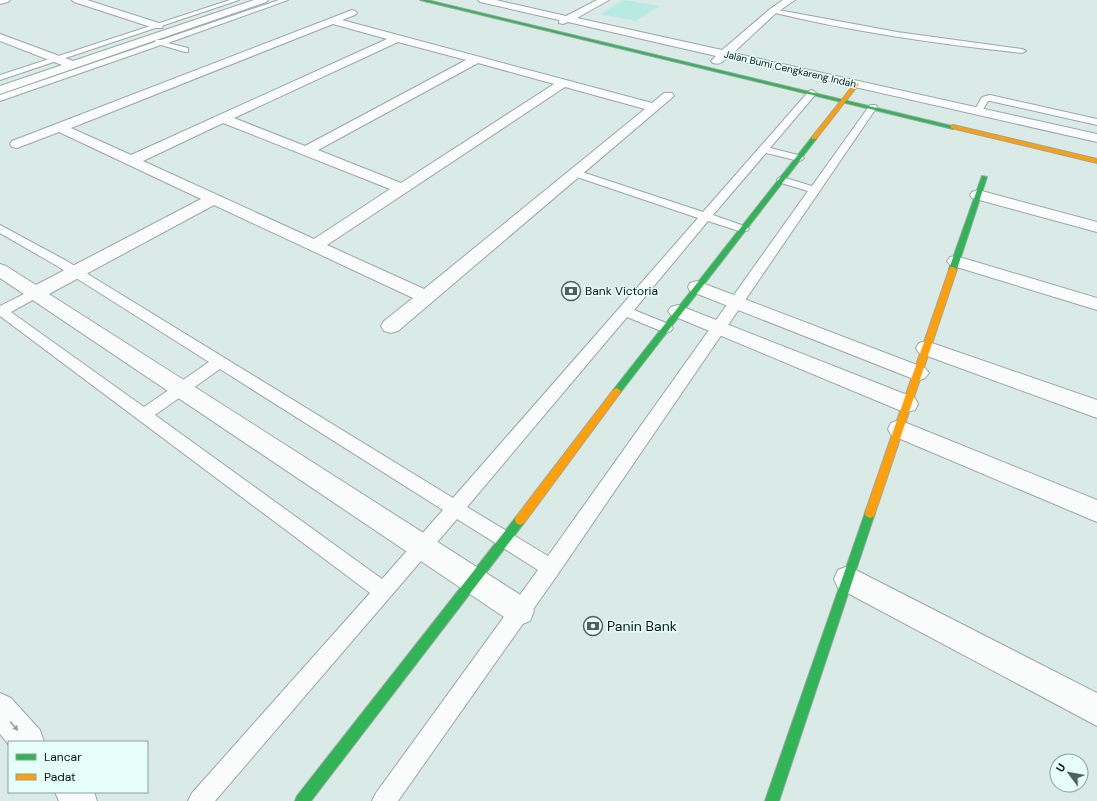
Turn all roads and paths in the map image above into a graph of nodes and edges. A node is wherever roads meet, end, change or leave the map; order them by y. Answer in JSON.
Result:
{"nodes":[{"id":1,"x":5,"y":0,"type":"edge"},
{"id":2,"x":78,"y":0,"type":"edge"},
{"id":3,"x":285,"y":0,"type":"edge"},
{"id":4,"x":422,"y":0,"type":"edge"},
{"id":5,"x":483,"y":0,"type":"edge"},
{"id":6,"x":604,"y":0,"type":"edge"},
{"id":7,"x":790,"y":0,"type":"edge"},
{"id":8,"x":0,"y":1,"type":"edge"},
{"id":9,"x":257,"y":1,"type":"edge"},
{"id":10,"x":235,"y":5,"type":"edge"},
{"id":11,"x":774,"y":11,"type":"junction"},
{"id":12,"x":248,"y":13,"type":"junction"},
{"id":13,"x":352,"y":13,"type":"dead end"},
{"id":14,"x":566,"y":19,"type":"junction"},
{"id":15,"x":333,"y":21,"type":"junction"},
{"id":16,"x":158,"y":26,"type":"junction"},
{"id":17,"x":547,"y":30,"type":"junction"},
{"id":18,"x":0,"y":37,"type":"edge"},
{"id":19,"x":398,"y":38,"type":"junction"},
{"id":20,"x":150,"y":39,"type":"junction"},
{"id":21,"x":161,"y":43,"type":"junction"},
{"id":22,"x":185,"y":50,"type":"dead end"},
{"id":23,"x":1022,"y":51,"type":"dead end"},
{"id":24,"x":725,"y":54,"type":"junction"},
{"id":25,"x":57,"y":59,"type":"junction"},
{"id":26,"x":477,"y":59,"type":"junction"},
{"id":27,"x":73,"y":65,"type":"junction"},
{"id":28,"x":708,"y":68,"type":"junction"},
{"id":29,"x":0,"y":78,"type":"edge"},
{"id":30,"x":26,"y":81,"type":"junction"},
{"id":31,"x":563,"y":83,"type":"junction"},
{"id":32,"x":857,"y":84,"type":"junction"},
{"id":33,"x":38,"y":85,"type":"junction"},
{"id":34,"x":0,"y":90,"type":"edge"},
{"id":35,"x":812,"y":93,"type":"junction"},
{"id":36,"x":668,"y":96,"type":"dead end"},
{"id":37,"x":0,"y":98,"type":"edge"},
{"id":38,"x":843,"y":100,"type":"junction"},
{"id":39,"x":654,"y":107,"type":"junction"},
{"id":40,"x":873,"y":107,"type":"junction"},
{"id":41,"x":978,"y":111,"type":"junction"},
{"id":42,"x":224,"y":119,"type":"junction"},
{"id":43,"x":1097,"y":122,"type":"edge"},
{"id":44,"x":60,"y":128,"type":"junction"},
{"id":45,"x":970,"y":130,"type":"junction"},
{"id":46,"x":1097,"y":138,"type":"edge"},
{"id":47,"x":17,"y":144,"type":"dead end"},
{"id":48,"x":764,"y":149,"type":"junction"},
{"id":49,"x":306,"y":151,"type":"junction"},
{"id":50,"x":799,"y":158,"type":"junction"},
{"id":51,"x":132,"y":160,"type":"junction"},
{"id":52,"x":1097,"y":161,"type":"edge"},
{"id":53,"x":575,"y":173,"type":"junction"},
{"id":54,"x":984,"y":177,"type":"dead end"},
{"id":55,"x":782,"y":180,"type":"junction"},
{"id":56,"x":401,"y":188,"type":"junction"},
{"id":57,"x":815,"y":190,"type":"junction"},
{"id":58,"x":978,"y":195,"type":"junction"},
{"id":59,"x":205,"y":196,"type":"junction"},
{"id":60,"x":706,"y":217,"type":"junction"},
{"id":61,"x":1097,"y":227,"type":"edge"},
{"id":62,"x":0,"y":228,"type":"edge"},
{"id":63,"x":743,"y":229,"type":"junction"},
{"id":64,"x":314,"y":246,"type":"junction"},
{"id":65,"x":956,"y":261,"type":"junction"},
{"id":66,"x":68,"y":267,"type":"junction"},
{"id":67,"x":0,"y":270,"type":"edge"},
{"id":68,"x":697,"y":287,"type":"junction"},
{"id":69,"x":29,"y":288,"type":"junction"},
{"id":70,"x":426,"y":297,"type":"junction"},
{"id":71,"x":736,"y":303,"type":"junction"},
{"id":72,"x":1097,"y":304,"type":"edge"},
{"id":73,"x":1,"y":311,"type":"edge"},
{"id":74,"x":625,"y":311,"type":"junction"},
{"id":75,"x":678,"y":311,"type":"junction"},
{"id":76,"x":390,"y":326,"type":"dead end"},
{"id":77,"x":666,"y":328,"type":"junction"},
{"id":78,"x":719,"y":328,"type":"junction"},
{"id":79,"x":926,"y":348,"type":"junction"},
{"id":80,"x":219,"y":362,"type":"junction"},
{"id":81,"x":918,"y":373,"type":"junction"},
{"id":82,"x":182,"y":388,"type":"junction"},
{"id":83,"x":907,"y":404,"type":"junction"},
{"id":84,"x":1097,"y":409,"type":"edge"},
{"id":85,"x":144,"y":415,"type":"junction"},
{"id":86,"x":899,"y":429,"type":"junction"},
{"id":87,"x":454,"y":509,"type":"junction"},
{"id":88,"x":1097,"y":511,"type":"edge"},
{"id":89,"x":505,"y":540,"type":"junction"},
{"id":90,"x":423,"y":546,"type":"junction"},
{"id":91,"x":550,"y":568,"type":"junction"},
{"id":92,"x":848,"y":579,"type":"junction"},
{"id":93,"x":474,"y":581,"type":"junction"},
{"id":94,"x":383,"y":591,"type":"junction"},
{"id":95,"x":520,"y":611,"type":"junction"},
{"id":96,"x":0,"y":709,"type":"edge"},
{"id":97,"x":1097,"y":710,"type":"edge"},
{"id":98,"x":27,"y":741,"type":"edge"},
{"id":99,"x":73,"y":793,"type":"edge"},
{"id":100,"x":80,"y":801,"type":"edge"},
{"id":101,"x":200,"y":801,"type":"edge"},
{"id":102,"x":302,"y":801,"type":"edge"},
{"id":103,"x":384,"y":801,"type":"edge"},
{"id":104,"x":772,"y":801,"type":"edge"}],
"edges":[{"from":1,"to":8,"type":"street"},
{"from":2,"to":16,"type":"street"},
{"from":3,"to":12,"type":"lane"},
{"from":4,"to":17,"type":"street"},
{"from":5,"to":14,"type":"street","name":"Jalan Bumi Cengkareng Indah"},
{"from":6,"to":14,"type":"street"},
{"from":7,"to":11,"type":"street"},
{"from":9,"to":10,"type":"street"},
{"from":10,"to":12,"type":"lane"},
{"from":10,"to":16,"type":"lane"},
{"from":10,"to":20,"type":"street"},
{"from":11,"to":23,"type":"lane"},
{"from":11,"to":24,"type":"street"},
{"from":12,"to":21,"type":"lane"},
{"from":13,"to":15,"type":"street"},
{"from":14,"to":17,"type":"street"},
{"from":14,"to":24,"type":"street","name":"Jalan Bumi Cengkareng Indah"},
{"from":15,"to":19,"type":"street"},
{"from":15,"to":44,"type":"street"},
{"from":16,"to":25,"type":"lane"},
{"from":17,"to":28,"type":"street"},
{"from":18,"to":25,"type":"street"},
{"from":19,"to":26,"type":"street"},
{"from":19,"to":42,"type":"street"},
{"from":20,"to":21,"type":"lane"},
{"from":20,"to":27,"type":"street"},
{"from":21,"to":22,"type":"lane"},
{"from":21,"to":33,"type":"lane"},
{"from":24,"to":28,"type":"street"},
{"from":24,"to":32,"type":"street","name":"Jalan Bumi Cengkareng Indah"},
{"from":25,"to":27,"type":"street"},
{"from":25,"to":29,"type":"lane"},
{"from":26,"to":31,"type":"street"},
{"from":26,"to":49,"type":"street"},
{"from":27,"to":30,"type":"street"},
{"from":28,"to":35,"type":"street"},
{"from":30,"to":33,"type":"lane"},
{"from":30,"to":34,"type":"street"},
{"from":31,"to":39,"type":"street"},
{"from":31,"to":56,"type":"street"},
{"from":32,"to":38,"type":"street"},
{"from":32,"to":41,"type":"street","name":"Jalan Bumi Cengkareng Indah"},
{"from":33,"to":37,"type":"lane"},
{"from":35,"to":38,"type":"street"},
{"from":35,"to":48,"type":"lane"},
{"from":36,"to":39,"type":"street"},
{"from":38,"to":40,"type":"street"},
{"from":38,"to":50,"type":"street"},
{"from":39,"to":53,"type":"street"},
{"from":40,"to":45,"type":"street"},
{"from":40,"to":57,"type":"lane"},
{"from":41,"to":43,"type":"lane"},
{"from":41,"to":45,"type":"street"},
{"from":41,"to":46,"type":"street","name":"Jalan Bumi Cengkareng Indah"},
{"from":42,"to":49,"type":"street"},
{"from":42,"to":51,"type":"street"},
{"from":44,"to":47,"type":"street"},
{"from":44,"to":51,"type":"street"},
{"from":45,"to":52,"type":"street"},
{"from":48,"to":50,"type":"lane"},
{"from":48,"to":60,"type":"lane"},
{"from":49,"to":56,"type":"street"},
{"from":50,"to":55,"type":"street"},
{"from":51,"to":59,"type":"street"},
{"from":53,"to":60,"type":"lane"},
{"from":53,"to":70,"type":"street"},
{"from":54,"to":58,"type":"street"},
{"from":55,"to":57,"type":"lane"},
{"from":55,"to":63,"type":"street"},
{"from":56,"to":64,"type":"street"},
{"from":57,"to":71,"type":"lane"},
{"from":58,"to":61,"type":"street"},
{"from":58,"to":65,"type":"street"},
{"from":59,"to":64,"type":"street"},
{"from":59,"to":66,"type":"street"},
{"from":60,"to":63,"type":"lane"},
{"from":60,"to":74,"type":"lane"},
{"from":62,"to":66,"type":"lane"},
{"from":63,"to":68,"type":"street"},
{"from":64,"to":70,"type":"street"},
{"from":65,"to":72,"type":"street"},
{"from":65,"to":79,"type":"street"},
{"from":66,"to":69,"type":"street"},
{"from":66,"to":80,"type":"lane"},
{"from":67,"to":69,"type":"street"},
{"from":68,"to":71,"type":"street"},
{"from":68,"to":75,"type":"street"},
{"from":69,"to":73,"type":"lane"},
{"from":69,"to":82,"type":"street"},
{"from":70,"to":76,"type":"street"},
{"from":71,"to":78,"type":"lane"},
{"from":71,"to":81,"type":"street"},
{"from":73,"to":85,"type":"lane"},
{"from":74,"to":77,"type":"lane"},
{"from":74,"to":87,"type":"lane"},
{"from":75,"to":77,"type":"street"},
{"from":75,"to":78,"type":"street"},
{"from":77,"to":89,"type":"street"},
{"from":78,"to":83,"type":"street"},
{"from":78,"to":91,"type":"lane"},
{"from":79,"to":81,"type":"street"},
{"from":79,"to":84,"type":"street"},
{"from":80,"to":82,"type":"lane"},
{"from":80,"to":87,"type":"lane"},
{"from":81,"to":83,"type":"street"},
{"from":82,"to":85,"type":"lane"},
{"from":82,"to":90,"type":"street"},
{"from":83,"to":86,"type":"street"},
{"from":85,"to":94,"type":"lane"},
{"from":86,"to":88,"type":"street"},
{"from":86,"to":92,"type":"street"},
{"from":87,"to":89,"type":"lane"},
{"from":87,"to":90,"type":"lane"},
{"from":89,"to":91,"type":"lane"},
{"from":89,"to":93,"type":"street"},
{"from":90,"to":93,"type":"street"},
{"from":90,"to":94,"type":"lane"},
{"from":91,"to":95,"type":"lane"},
{"from":92,"to":97,"type":"street"},
{"from":92,"to":104,"type":"street"},
{"from":93,"to":95,"type":"street"},
{"from":93,"to":102,"type":"street"},
{"from":94,"to":101,"type":"lane"},
{"from":95,"to":103,"type":"lane"},
{"from":96,"to":98,"type":"street","one_way":true},
{"from":99,"to":100,"type":"street"}]}
